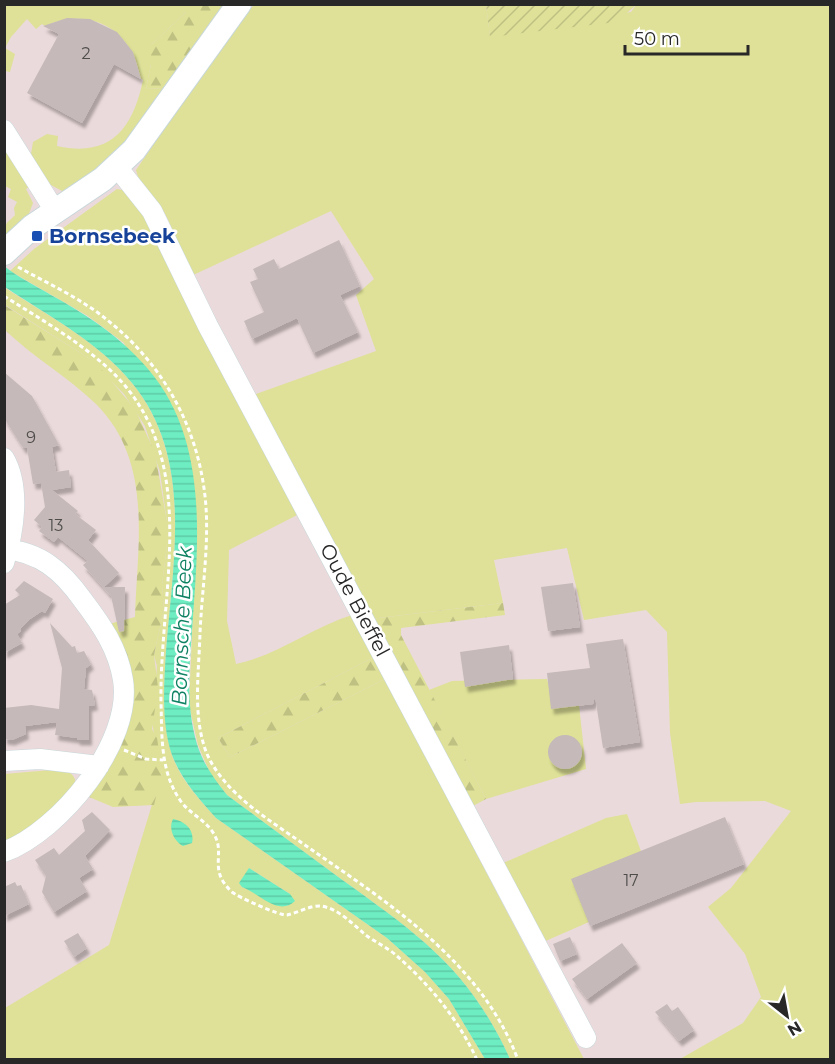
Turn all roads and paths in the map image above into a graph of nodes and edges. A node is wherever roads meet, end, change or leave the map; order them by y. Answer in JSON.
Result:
{"nodes":[{"id":1,"x":239,"y":4,"type":"edge"},
{"id":2,"x":4,"y":130,"type":"edge"},
{"id":3,"x":117,"y":167,"type":"junction"},
{"id":4,"x":55,"y":212,"type":"junction"},
{"id":5,"x":9,"y":258,"type":"edge"},
{"id":6,"x":4,"y":296,"type":"edge"},
{"id":7,"x":4,"y":458,"type":"edge"},
{"id":8,"x":6,"y":554,"type":"edge"},
{"id":9,"x":111,"y":744,"type":"junction"},
{"id":10,"x":163,"y":759,"type":"junction"},
{"id":11,"x":4,"y":761,"type":"edge"},
{"id":12,"x":99,"y":766,"type":"junction"},
{"id":13,"x":4,"y":852,"type":"edge"},
{"id":14,"x":586,"y":1038,"type":"dead end"},
{"id":15,"x":477,"y":1059,"type":"edge"},
{"id":16,"x":518,"y":1059,"type":"edge"}],
"edges":[{"from":1,"to":3,"type":"street"},
{"from":2,"to":4,"type":"street"},
{"from":3,"to":4,"type":"street"},
{"from":3,"to":14,"type":"street","name":"Oude Bieffel"},
{"from":4,"to":5,"type":"street"},
{"from":5,"to":16,"type":"path"},
{"from":6,"to":10,"type":"path"},
{"from":7,"to":8,"type":"street"},
{"from":8,"to":9,"type":"street"},
{"from":9,"to":10,"type":"path"},
{"from":9,"to":12,"type":"street"},
{"from":10,"to":15,"type":"path"},
{"from":11,"to":12,"type":"street"},
{"from":12,"to":13,"type":"street"}]}
